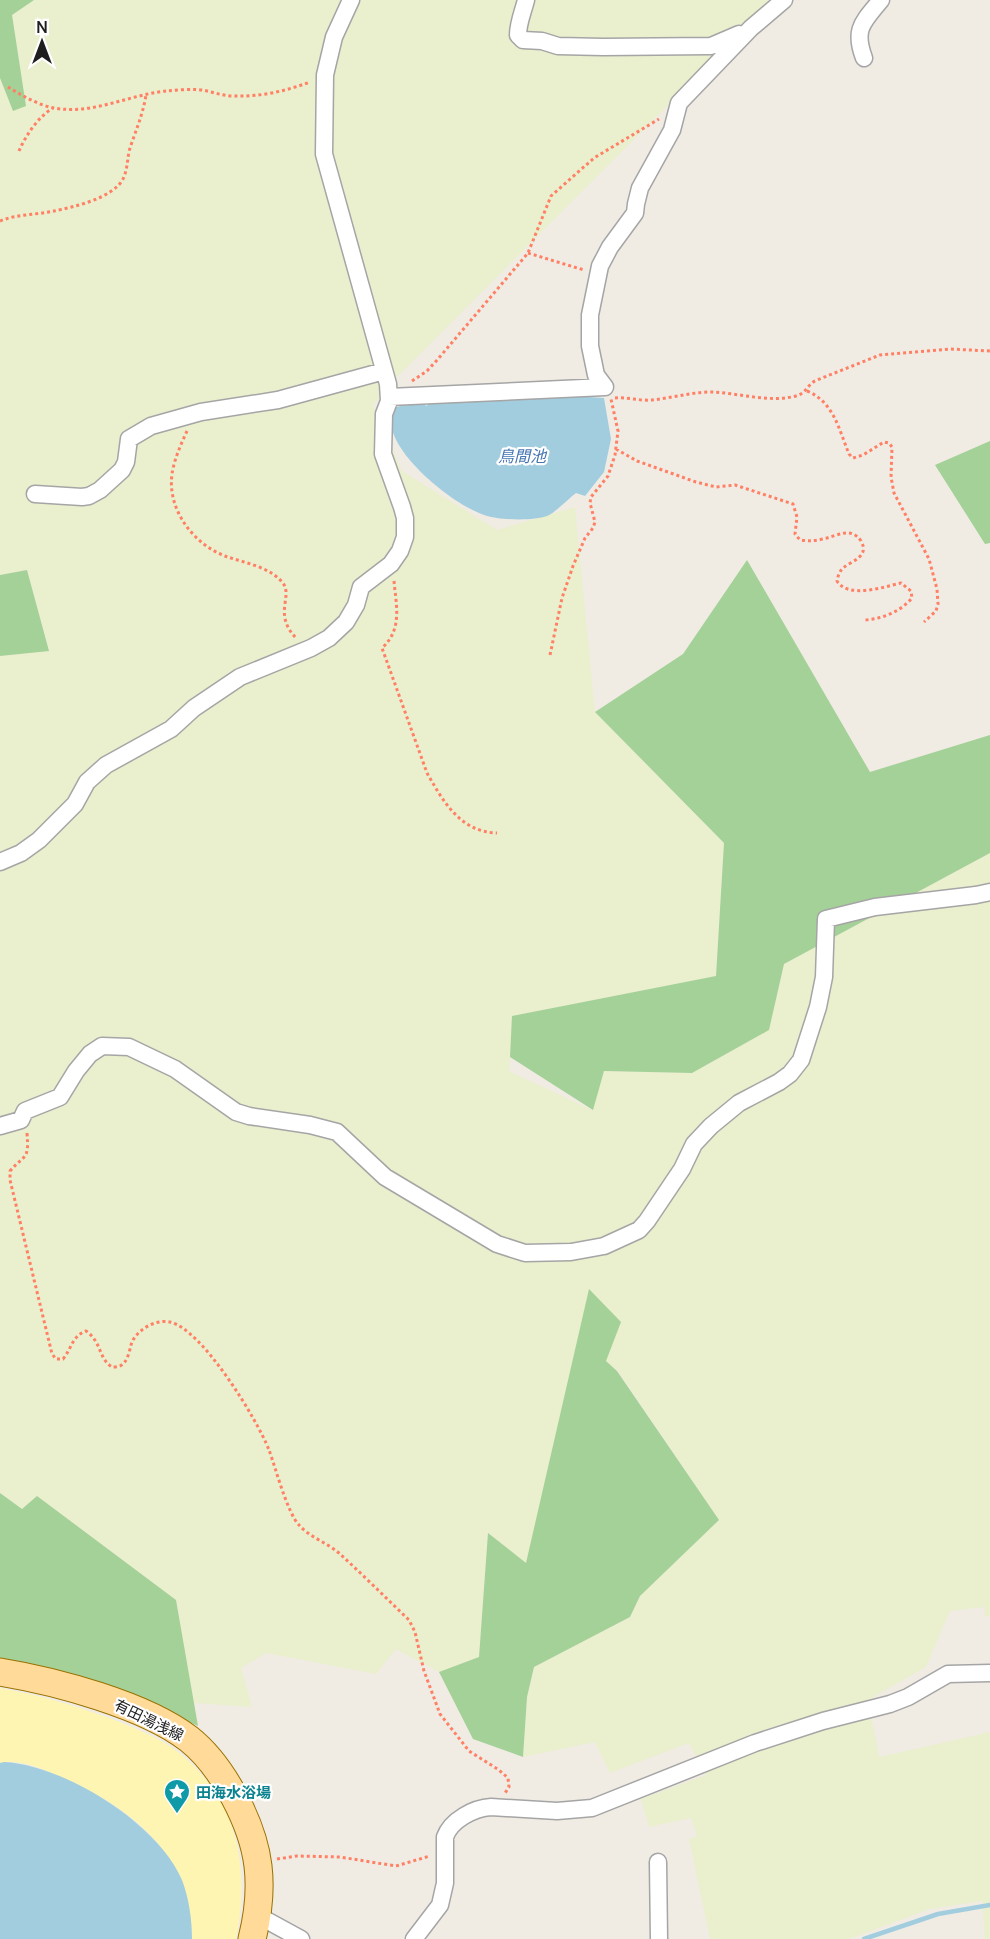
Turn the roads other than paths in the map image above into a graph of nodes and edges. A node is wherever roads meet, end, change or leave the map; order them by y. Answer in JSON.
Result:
{"nodes":[{"id":1,"x":351,"y":0,"type":"edge"},
{"id":2,"x":526,"y":0,"type":"edge"},
{"id":3,"x":784,"y":0,"type":"edge"},
{"id":4,"x":880,"y":0,"type":"edge"},
{"id":5,"x":751,"y":28,"type":"junction"},
{"id":6,"x":864,"y":58,"type":"dead end"},
{"id":7,"x":384,"y":371,"type":"junction"},
{"id":8,"x":389,"y":394,"type":"junction"},
{"id":9,"x":35,"y":494,"type":"dead end"},
{"id":10,"x":0,"y":862,"type":"edge"},
{"id":11,"x":990,"y":892,"type":"edge"},
{"id":12,"x":0,"y":1126,"type":"edge"},
{"id":13,"x":0,"y":1672,"type":"edge"},
{"id":14,"x":990,"y":1673,"type":"edge"},
{"id":15,"x":658,"y":1862,"type":"dead end"},
{"id":16,"x":255,"y":1927,"type":"edge"},
{"id":17,"x":301,"y":1939,"type":"edge"},
{"id":18,"x":414,"y":1939,"type":"edge"},
{"id":19,"x":659,"y":1939,"type":"edge"}],
"edges":[{"from":1,"to":7,"type":"street"},
{"from":2,"to":5,"type":"street"},
{"from":3,"to":5,"type":"street"},
{"from":4,"to":6,"type":"street"},
{"from":5,"to":8,"type":"street"},
{"from":7,"to":8,"type":"street"},
{"from":7,"to":9,"type":"street"},
{"from":8,"to":10,"type":"street"},
{"from":11,"to":12,"type":"street"},
{"from":13,"to":16,"type":"main road","name":"有田湯浅線"},
{"from":14,"to":18,"type":"street"},
{"from":15,"to":19,"type":"street"},
{"from":16,"to":17,"type":"street"}]}
